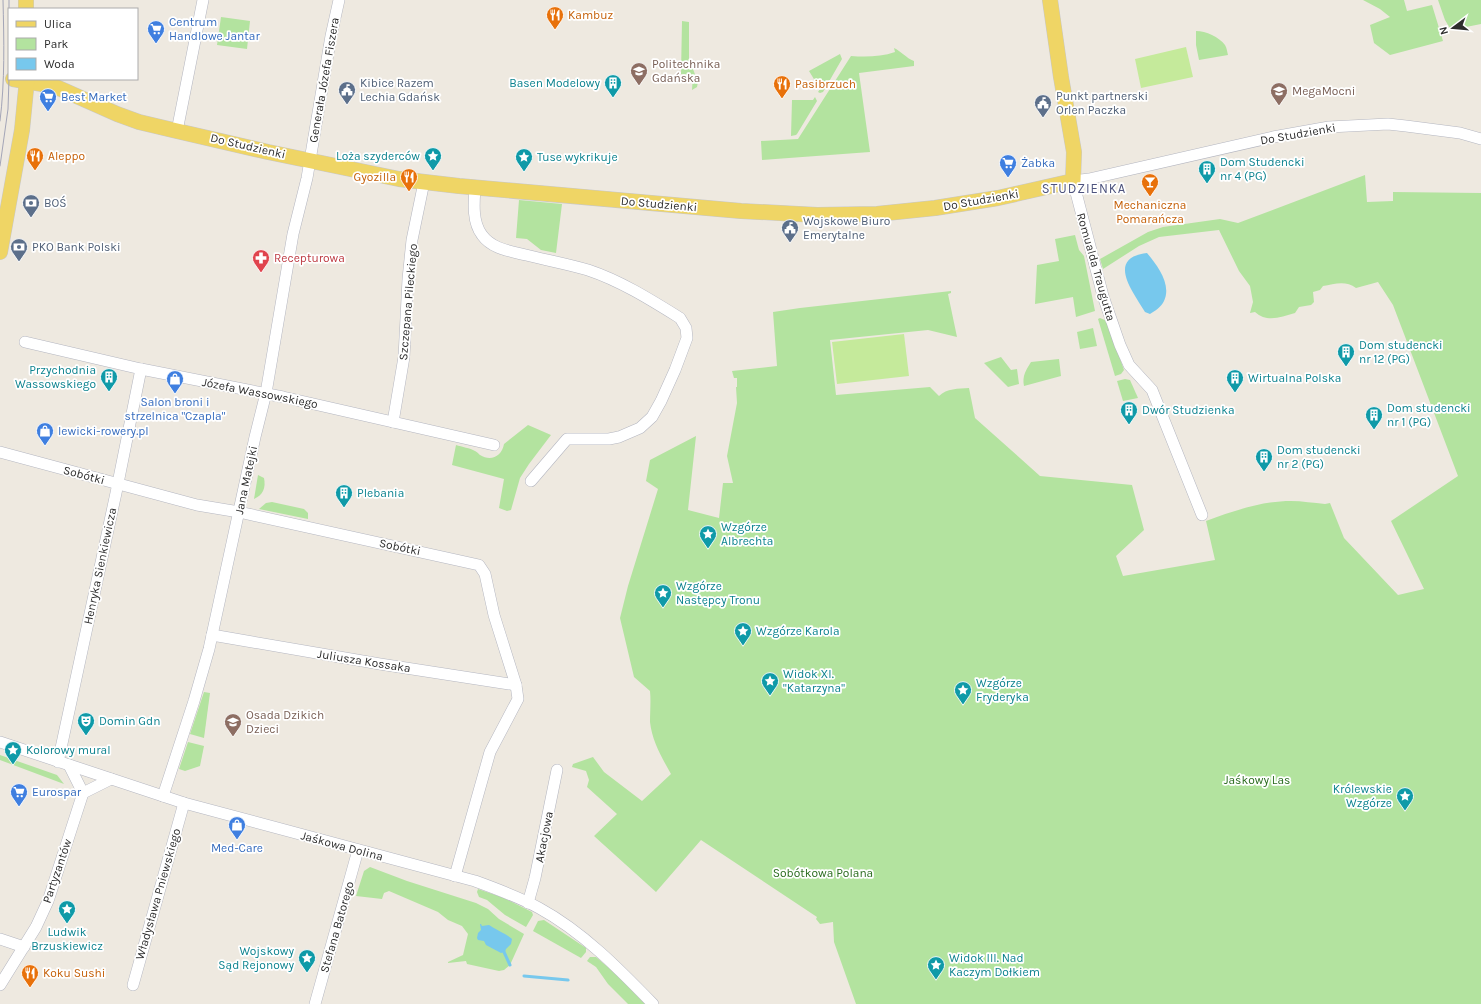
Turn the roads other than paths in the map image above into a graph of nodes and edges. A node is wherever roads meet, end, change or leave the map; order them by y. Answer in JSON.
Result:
{"nodes":[{"id":1,"x":203,"y":0,"type":"edge"},
{"id":2,"x":339,"y":0,"type":"edge"},
{"id":3,"x":1050,"y":0,"type":"edge"},
{"id":4,"x":22,"y":80,"type":"edge"},
{"id":5,"x":177,"y":131,"type":"junction"},
{"id":6,"x":1481,"y":139,"type":"edge"},
{"id":7,"x":310,"y":160,"type":"junction"},
{"id":8,"x":1073,"y":181,"type":"junction"},
{"id":9,"x":424,"y":182,"type":"junction"},
{"id":10,"x":475,"y":188,"type":"junction"},
{"id":11,"x":0,"y":252,"type":"edge"},
{"id":12,"x":25,"y":342,"type":"dead end"},
{"id":13,"x":140,"y":370,"type":"junction"},
{"id":14,"x":266,"y":393,"type":"junction"},
{"id":15,"x":393,"y":422,"type":"junction"},
{"id":16,"x":494,"y":445,"type":"dead end"},
{"id":17,"x":0,"y":452,"type":"edge"},
{"id":18,"x":531,"y":481,"type":"dead end"},
{"id":19,"x":118,"y":484,"type":"junction"},
{"id":20,"x":239,"y":512,"type":"junction"},
{"id":21,"x":1202,"y":515,"type":"dead end"},
{"id":22,"x":212,"y":635,"type":"junction"},
{"id":23,"x":516,"y":685,"type":"junction"},
{"id":24,"x":0,"y":742,"type":"edge"},
{"id":25,"x":58,"y":762,"type":"junction"},
{"id":26,"x":69,"y":765,"type":"junction"},
{"id":27,"x":557,"y":770,"type":"dead end"},
{"id":28,"x":112,"y":779,"type":"junction"},
{"id":29,"x":83,"y":793,"type":"junction"},
{"id":30,"x":163,"y":796,"type":"junction"},
{"id":31,"x":184,"y":803,"type":"junction"},
{"id":32,"x":358,"y":850,"type":"junction"},
{"id":33,"x":455,"y":876,"type":"junction"},
{"id":34,"x":528,"y":903,"type":"junction"},
{"id":35,"x":0,"y":938,"type":"edge"},
{"id":36,"x":24,"y":947,"type":"junction"},
{"id":37,"x":0,"y":985,"type":"edge"},
{"id":38,"x":133,"y":985,"type":"dead end"},
{"id":39,"x":315,"y":1004,"type":"edge"},
{"id":40,"x":654,"y":1004,"type":"edge"}],
"edges":[{"from":1,"to":5,"type":"street"},
{"from":2,"to":7,"type":"street","name":"Generała Józefa Fiszera"},
{"from":3,"to":8,"type":"main road","name":"Romualda Traugutta"},
{"from":4,"to":5,"type":"main road","name":"Do Studzienki"},
{"from":4,"to":11,"type":"main road"},
{"from":5,"to":7,"type":"main road","name":"Do Studzienki"},
{"from":6,"to":8,"type":"street","name":"Do Studzienki"},
{"from":7,"to":9,"type":"main road","name":"Do Studzienki"},
{"from":7,"to":14,"type":"street","name":"Jana Matejki"},
{"from":8,"to":10,"type":"main road","name":"Do Studzienki"},
{"from":8,"to":21,"type":"street","name":"Romualda Traugutta"},
{"from":9,"to":10,"type":"main road","name":"Do Studzienki"},
{"from":9,"to":15,"type":"street","name":"Szczepana Pileckiego"},
{"from":10,"to":18,"type":"street"},
{"from":12,"to":13,"type":"street","name":"Józefa Wassowskiego"},
{"from":13,"to":14,"type":"street","name":"Józefa Wassowskiego"},
{"from":13,"to":19,"type":"street","name":"Henryka Sienkiewicza"},
{"from":14,"to":15,"type":"street","name":"Józefa Wassowskiego"},
{"from":14,"to":20,"type":"street","name":"Jana Matejki"},
{"from":15,"to":16,"type":"street","name":"Józefa Wassowskiego"},
{"from":17,"to":19,"type":"street","name":"Sobótki"},
{"from":19,"to":20,"type":"street","name":"Sobótki"},
{"from":19,"to":25,"type":"street","name":"Henryka Sienkiewicza"},
{"from":20,"to":22,"type":"street","name":"Jana Matejki"},
{"from":20,"to":23,"type":"street","name":"Sobótki"},
{"from":22,"to":23,"type":"street","name":"Juliusza Kossaka"},
{"from":22,"to":30,"type":"street","name":"Jana Matejki"},
{"from":23,"to":33,"type":"street","name":"Sobótki"},
{"from":24,"to":25,"type":"street","name":"Jaśkowa Dolina"},
{"from":25,"to":26,"type":"street","name":"Jaśkowa Dolina"},
{"from":26,"to":28,"type":"street","name":"Jaśkowa Dolina"},
{"from":26,"to":29,"type":"street"},
{"from":27,"to":34,"type":"street","name":"Akacjowa"},
{"from":28,"to":29,"type":"street"},
{"from":28,"to":30,"type":"street","name":"Jaśkowa Dolina"},
{"from":29,"to":36,"type":"street","name":"Partyzantów"},
{"from":30,"to":31,"type":"street","name":"Jaśkowa Dolina"},
{"from":31,"to":32,"type":"street","name":"Jaśkowa Dolina"},
{"from":31,"to":38,"type":"street","name":"Władysława Pniewskiego"},
{"from":32,"to":33,"type":"street","name":"Jaśkowa Dolina"},
{"from":32,"to":39,"type":"street","name":"Stefana Batorego"},
{"from":33,"to":34,"type":"street","name":"Jaśkowa Dolina"},
{"from":34,"to":40,"type":"street","name":"Jaśkowa Dolina"},
{"from":35,"to":36,"type":"street"},
{"from":36,"to":37,"type":"street","name":"Partyzantów"}]}
